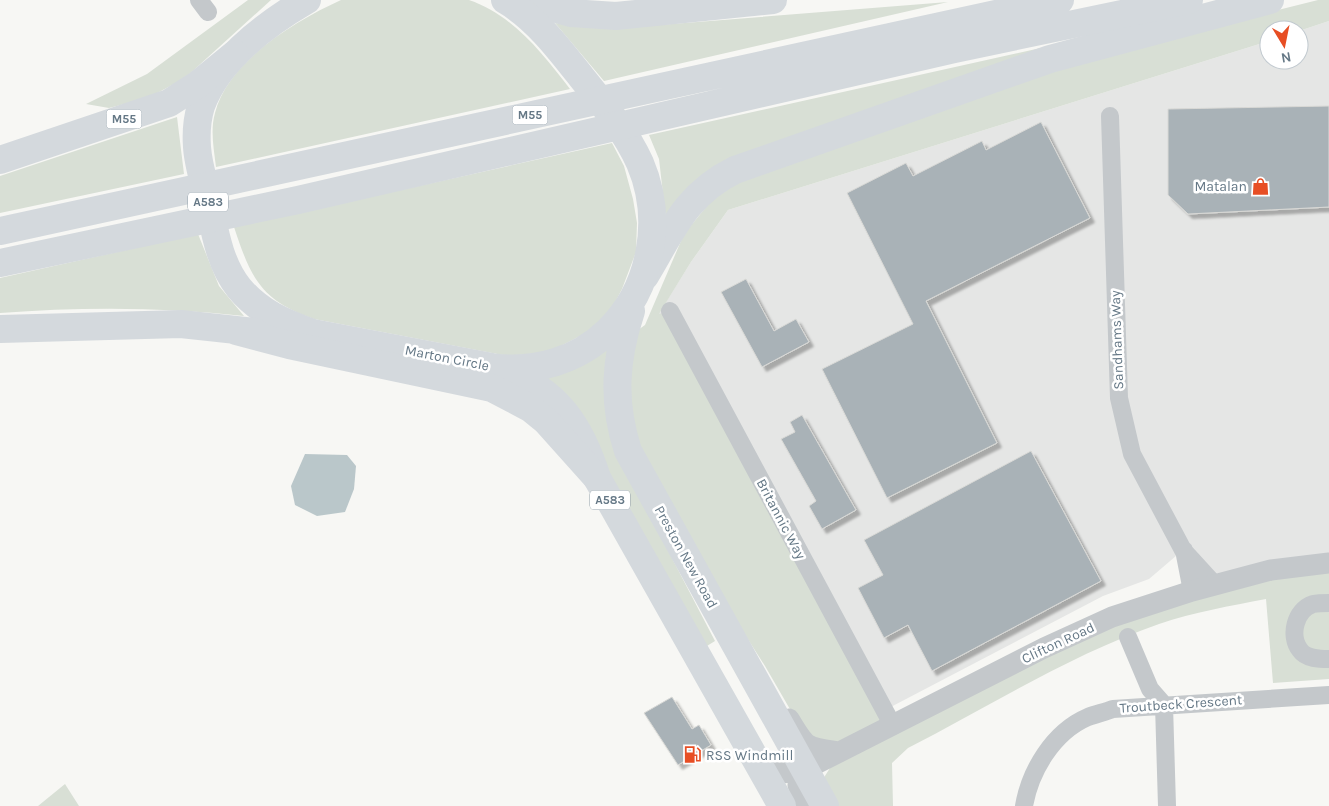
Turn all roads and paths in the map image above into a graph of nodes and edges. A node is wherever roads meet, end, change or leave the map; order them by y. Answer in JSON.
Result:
{"nodes":[{"id":1,"x":286,"y":0,"type":"edge"},
{"id":2,"x":307,"y":0,"type":"edge"},
{"id":3,"x":505,"y":0,"type":"edge"},
{"id":4,"x":525,"y":0,"type":"edge"},
{"id":5,"x":772,"y":0,"type":"edge"},
{"id":6,"x":1060,"y":0,"type":"edge"},
{"id":7,"x":1189,"y":0,"type":"edge"},
{"id":8,"x":1270,"y":0,"type":"edge"},
{"id":9,"x":259,"y":35,"type":"junction"},
{"id":10,"x":235,"y":54,"type":"junction"},
{"id":11,"x":1110,"y":116,"type":"dead end"},
{"id":12,"x":0,"y":160,"type":"edge"},
{"id":13,"x":0,"y":231,"type":"edge"},
{"id":14,"x":0,"y":263,"type":"edge"},
{"id":15,"x":641,"y":285,"type":"junction"},
{"id":16,"x":670,"y":311,"type":"dead end"},
{"id":17,"x":0,"y":329,"type":"edge"},
{"id":18,"x":236,"y":331,"type":"junction"},
{"id":19,"x":313,"y":332,"type":"junction"},
{"id":20,"x":492,"y":367,"type":"junction"},
{"id":21,"x":597,"y":478,"type":"junction"},
{"id":22,"x":1184,"y":550,"type":"junction"},
{"id":23,"x":1329,"y":563,"type":"edge"},
{"id":24,"x":1215,"y":585,"type":"junction"},
{"id":25,"x":1192,"y":591,"type":"junction"},
{"id":26,"x":1329,"y":603,"type":"edge"},
{"id":27,"x":1128,"y":637,"type":"dead end"},
{"id":28,"x":733,"y":643,"type":"junction"},
{"id":29,"x":1329,"y":659,"type":"edge"},
{"id":30,"x":1329,"y":696,"type":"edge"},
{"id":31,"x":1164,"y":705,"type":"junction"},
{"id":32,"x":890,"y":728,"type":"junction"},
{"id":33,"x":839,"y":752,"type":"junction"},
{"id":34,"x":758,"y":763,"type":"junction"},
{"id":35,"x":804,"y":770,"type":"junction"},
{"id":36,"x":817,"y":804,"type":"edge"},
{"id":37,"x":782,"y":806,"type":"edge"},
{"id":38,"x":1024,"y":806,"type":"edge"},
{"id":39,"x":1167,"y":806,"type":"edge"}],
"edges":[{"from":1,"to":9,"type":"main road","number":"A583"},
{"from":2,"to":9,"type":"main road","name":"Marton Circle","number":"A583"},
{"from":3,"to":15,"type":"main road","name":"Marton Circle","number":"A583"},
{"from":4,"to":5,"type":"main road"},
{"from":6,"to":13,"type":"main road","number":"M55"},
{"from":7,"to":14,"type":"main road","number":"M55"},
{"from":8,"to":15,"type":"main road"},
{"from":9,"to":10,"type":"main road","name":"Marton Circle","number":"A583"},
{"from":10,"to":12,"type":"main road","number":"M55"},
{"from":10,"to":19,"type":"main road","name":"Marton Circle","number":"A583"},
{"from":11,"to":22,"type":"street","name":"Sandhams Way"},
{"from":15,"to":20,"type":"main road","name":"Marton Circle","number":"A583"},
{"from":15,"to":28,"type":"main road","name":"Preston New Road","number":"A583"},
{"from":16,"to":32,"type":"street","name":"Britannic Way"},
{"from":17,"to":18,"type":"main road"},
{"from":18,"to":19,"type":"main road"},
{"from":18,"to":21,"type":"main road"},
{"from":19,"to":20,"type":"main road","name":"Marton Circle","number":"A583"},
{"from":20,"to":21,"type":"main road","number":"A583"},
{"from":21,"to":34,"type":"main road","number":"A583"},
{"from":22,"to":24,"type":"street","name":"Sandhams Way"},
{"from":22,"to":25,"type":"street","name":"Sandhams Way"},
{"from":23,"to":24,"type":"street","name":"Clifton Road"},
{"from":24,"to":25,"type":"street","name":"Clifton Road"},
{"from":25,"to":32,"type":"street","name":"Clifton Road"},
{"from":26,"to":29,"type":"street"},
{"from":27,"to":31,"type":"street"},
{"from":28,"to":33,"type":"street"},
{"from":28,"to":35,"type":"main road","name":"Preston New Road","number":"A583"},
{"from":30,"to":31,"type":"street","name":"Troutbeck Crescent"},
{"from":31,"to":38,"type":"street","name":"Troutbeck Crescent"},
{"from":31,"to":39,"type":"street"},
{"from":32,"to":33,"type":"street","name":"Clifton Road"},
{"from":32,"to":36,"type":"street"},
{"from":33,"to":35,"type":"street","name":"Clifton Road"},
{"from":34,"to":35,"type":"street"},
{"from":34,"to":37,"type":"main road","number":"A583"},
{"from":35,"to":36,"type":"main road","name":"Preston New Road","number":"A583"}]}
